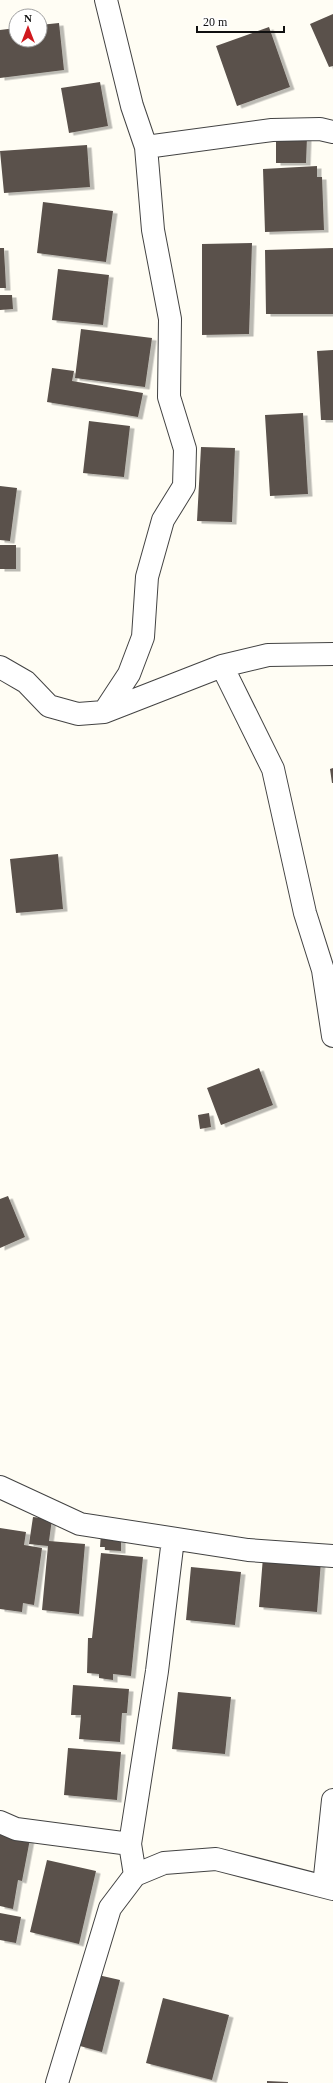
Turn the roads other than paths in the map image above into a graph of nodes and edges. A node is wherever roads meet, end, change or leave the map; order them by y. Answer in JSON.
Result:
{"nodes":[{"id":1,"x":106,"y":0,"type":"edge"},
{"id":2,"x":333,"y":132,"type":"edge"},
{"id":3,"x":146,"y":147,"type":"junction"},
{"id":4,"x":333,"y":654,"type":"edge"},
{"id":5,"x":222,"y":666,"type":"junction"},
{"id":6,"x":0,"y":667,"type":"edge"},
{"id":7,"x":104,"y":712,"type":"junction"},
{"id":8,"x":333,"y":1036,"type":"edge"},
{"id":9,"x":0,"y":1487,"type":"edge"},
{"id":10,"x":173,"y":1539,"type":"junction"},
{"id":11,"x":333,"y":1556,"type":"edge"},
{"id":12,"x":333,"y":1800,"type":"edge"},
{"id":13,"x":0,"y":1822,"type":"edge"},
{"id":14,"x":130,"y":1844,"type":"junction"},
{"id":15,"x":135,"y":1875,"type":"junction"},
{"id":16,"x":329,"y":1888,"type":"edge"},
{"id":17,"x":57,"y":2083,"type":"edge"}],
"edges":[{"from":1,"to":3,"type":"street"},
{"from":2,"to":3,"type":"street"},
{"from":3,"to":7,"type":"street"},
{"from":4,"to":5,"type":"street"},
{"from":5,"to":7,"type":"street"},
{"from":5,"to":8,"type":"street"},
{"from":6,"to":7,"type":"street"},
{"from":9,"to":10,"type":"street"},
{"from":10,"to":11,"type":"street"},
{"from":10,"to":14,"type":"street"},
{"from":12,"to":16,"type":"street"},
{"from":13,"to":14,"type":"street"},
{"from":14,"to":15,"type":"street"},
{"from":15,"to":16,"type":"street"},
{"from":15,"to":17,"type":"street"}]}
